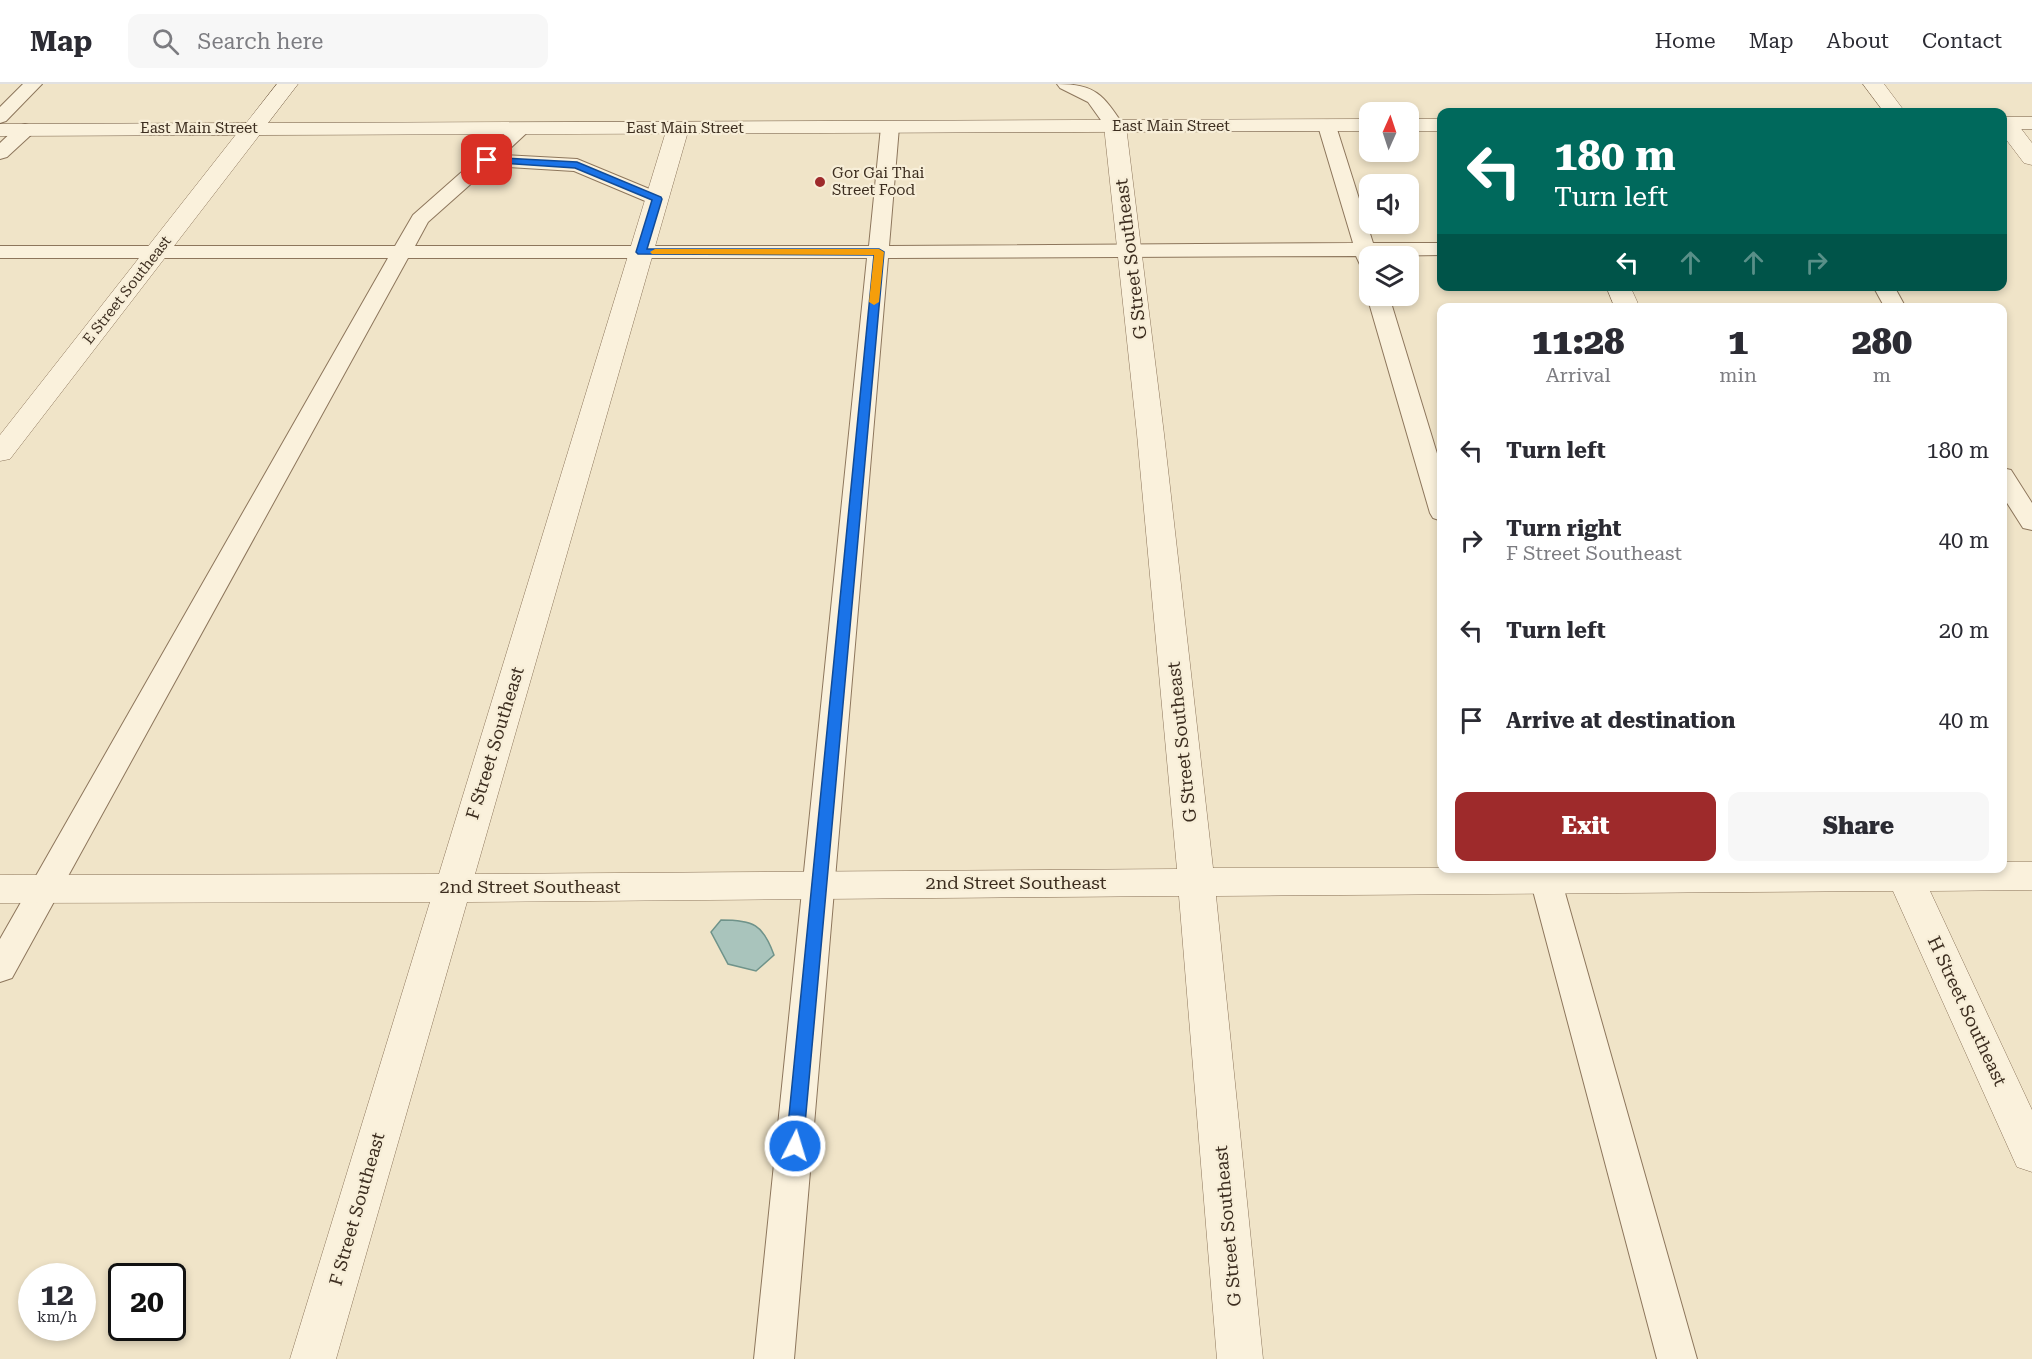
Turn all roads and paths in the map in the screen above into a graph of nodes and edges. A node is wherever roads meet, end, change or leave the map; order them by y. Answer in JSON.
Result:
{"nodes":[{"id":1,"x":33,"y":84,"type":"edge"},
{"id":2,"x":288,"y":84,"type":"edge"},
{"id":3,"x":1066,"y":84,"type":"edge"},
{"id":4,"x":1874,"y":84,"type":"edge"},
{"id":5,"x":1891,"y":108,"type":"edge"},
{"id":6,"x":0,"y":117,"type":"edge"},
{"id":7,"x":2007,"y":123,"type":"edge"},
{"id":8,"x":2032,"y":123,"type":"edge"},
{"id":9,"x":1359,"y":125,"type":"edge"},
{"id":10,"x":1419,"y":125,"type":"edge"},
{"id":11,"x":1437,"y":125,"type":"edge"},
{"id":12,"x":1115,"y":126,"type":"junction"},
{"id":13,"x":1327,"y":126,"type":"junction"},
{"id":14,"x":890,"y":127,"type":"junction"},
{"id":15,"x":2007,"y":127,"type":"edge"},
{"id":16,"x":253,"y":128,"type":"junction"},
{"id":17,"x":523,"y":128,"type":"junction"},
{"id":18,"x":678,"y":128,"type":"junction"},
{"id":19,"x":0,"y":130,"type":"edge"},
{"id":20,"x":25,"y":130,"type":"junction"},
{"id":21,"x":0,"y":153,"type":"edge"},
{"id":22,"x":2032,"y":158,"type":"edge"},
{"id":23,"x":487,"y":160,"type":"junction"},
{"id":24,"x":657,"y":199,"type":"junction"},
{"id":25,"x":1363,"y":246,"type":"edge"},
{"id":26,"x":1131,"y":250,"type":"junction"},
{"id":27,"x":1437,"y":250,"type":"edge"},
{"id":28,"x":0,"y":252,"type":"edge"},
{"id":29,"x":156,"y":252,"type":"junction"},
{"id":30,"x":401,"y":252,"type":"junction"},
{"id":31,"x":641,"y":252,"type":"junction"},
{"id":32,"x":879,"y":252,"type":"junction"},
{"id":33,"x":1419,"y":252,"type":"edge"},
{"id":34,"x":1359,"y":258,"type":"edge"},
{"id":35,"x":1381,"y":306,"type":"edge"},
{"id":36,"x":0,"y":453,"type":"edge"},
{"id":37,"x":2007,"y":483,"type":"edge"},
{"id":38,"x":1437,"y":496,"type":"edge"},
{"id":39,"x":2032,"y":522,"type":"edge"},
{"id":40,"x":1903,"y":873,"type":"edge"},
{"id":41,"x":1543,"y":875,"type":"edge"},
{"id":42,"x":2032,"y":876,"type":"edge"},
{"id":43,"x":1197,"y":882,"type":"junction"},
{"id":44,"x":820,"y":885,"type":"junction"},
{"id":45,"x":451,"y":888,"type":"junction"},
{"id":46,"x":0,"y":889,"type":"edge"},
{"id":47,"x":45,"y":889,"type":"junction"},
{"id":48,"x":0,"y":969,"type":"edge"},
{"id":49,"x":2032,"y":1154,"type":"edge"},
{"id":50,"x":313,"y":1359,"type":"edge"},
{"id":51,"x":774,"y":1359,"type":"edge"},
{"id":52,"x":1240,"y":1359,"type":"edge"},
{"id":53,"x":1677,"y":1359,"type":"edge"}],
"edges":[{"from":1,"to":6,"type":"lane"},
{"from":2,"to":16,"type":"street","name":"E Street Southeast"},
{"from":3,"to":12,"type":"lane"},
{"from":4,"to":5,"type":"street"},
{"from":7,"to":8,"type":"street"},
{"from":9,"to":13,"type":"street","name":"East Main Street"},
{"from":10,"to":11,"type":"street"},
{"from":12,"to":13,"type":"street","name":"East Main Street"},
{"from":12,"to":14,"type":"street","name":"East Main Street"},
{"from":12,"to":26,"type":"street","name":"G Street Southeast"},
{"from":13,"to":25,"type":"lane"},
{"from":14,"to":18,"type":"street","name":"East Main Street"},
{"from":14,"to":32,"type":"lane"},
{"from":15,"to":22,"type":"street"},
{"from":16,"to":17,"type":"street","name":"East Main Street"},
{"from":16,"to":20,"type":"street","name":"East Main Street"},
{"from":16,"to":29,"type":"street","name":"E Street Southeast"},
{"from":17,"to":18,"type":"street","name":"East Main Street"},
{"from":17,"to":23,"type":"lane"},
{"from":18,"to":24,"type":"street","name":"F Street Southeast"},
{"from":19,"to":20,"type":"street","name":"East Main Street"},
{"from":20,"to":21,"type":"lane"},
{"from":23,"to":24,"type":"lane"},
{"from":23,"to":30,"type":"lane"},
{"from":24,"to":31,"type":"street","name":"F Street Southeast"},
{"from":26,"to":32,"type":"lane"},
{"from":26,"to":34,"type":"lane"},
{"from":26,"to":43,"type":"street","name":"G Street Southeast"},
{"from":27,"to":33,"type":"lane"},
{"from":28,"to":29,"type":"lane"},
{"from":29,"to":30,"type":"lane"},
{"from":29,"to":36,"type":"street","name":"E Street Southeast"},
{"from":30,"to":31,"type":"lane"},
{"from":30,"to":47,"type":"lane"},
{"from":31,"to":32,"type":"lane"},
{"from":31,"to":45,"type":"street","name":"F Street Southeast"},
{"from":32,"to":44,"type":"lane"},
{"from":35,"to":38,"type":"lane"},
{"from":37,"to":39,"type":"lane"},
{"from":40,"to":41,"type":"street","name":"2nd Street Southeast"},
{"from":40,"to":42,"type":"street","name":"2nd Street Southeast"},
{"from":40,"to":49,"type":"street","name":"H Street Southeast"},
{"from":41,"to":43,"type":"street","name":"2nd Street Southeast"},
{"from":41,"to":53,"type":"lane"},
{"from":43,"to":44,"type":"street","name":"2nd Street Southeast"},
{"from":43,"to":52,"type":"street","name":"G Street Southeast"},
{"from":44,"to":45,"type":"street","name":"2nd Street Southeast"},
{"from":44,"to":51,"type":"lane"},
{"from":45,"to":47,"type":"street","name":"2nd Street Southeast"},
{"from":45,"to":50,"type":"street","name":"F Street Southeast"},
{"from":46,"to":47,"type":"street","name":"2nd Street Southeast"},
{"from":47,"to":48,"type":"lane"}]}
